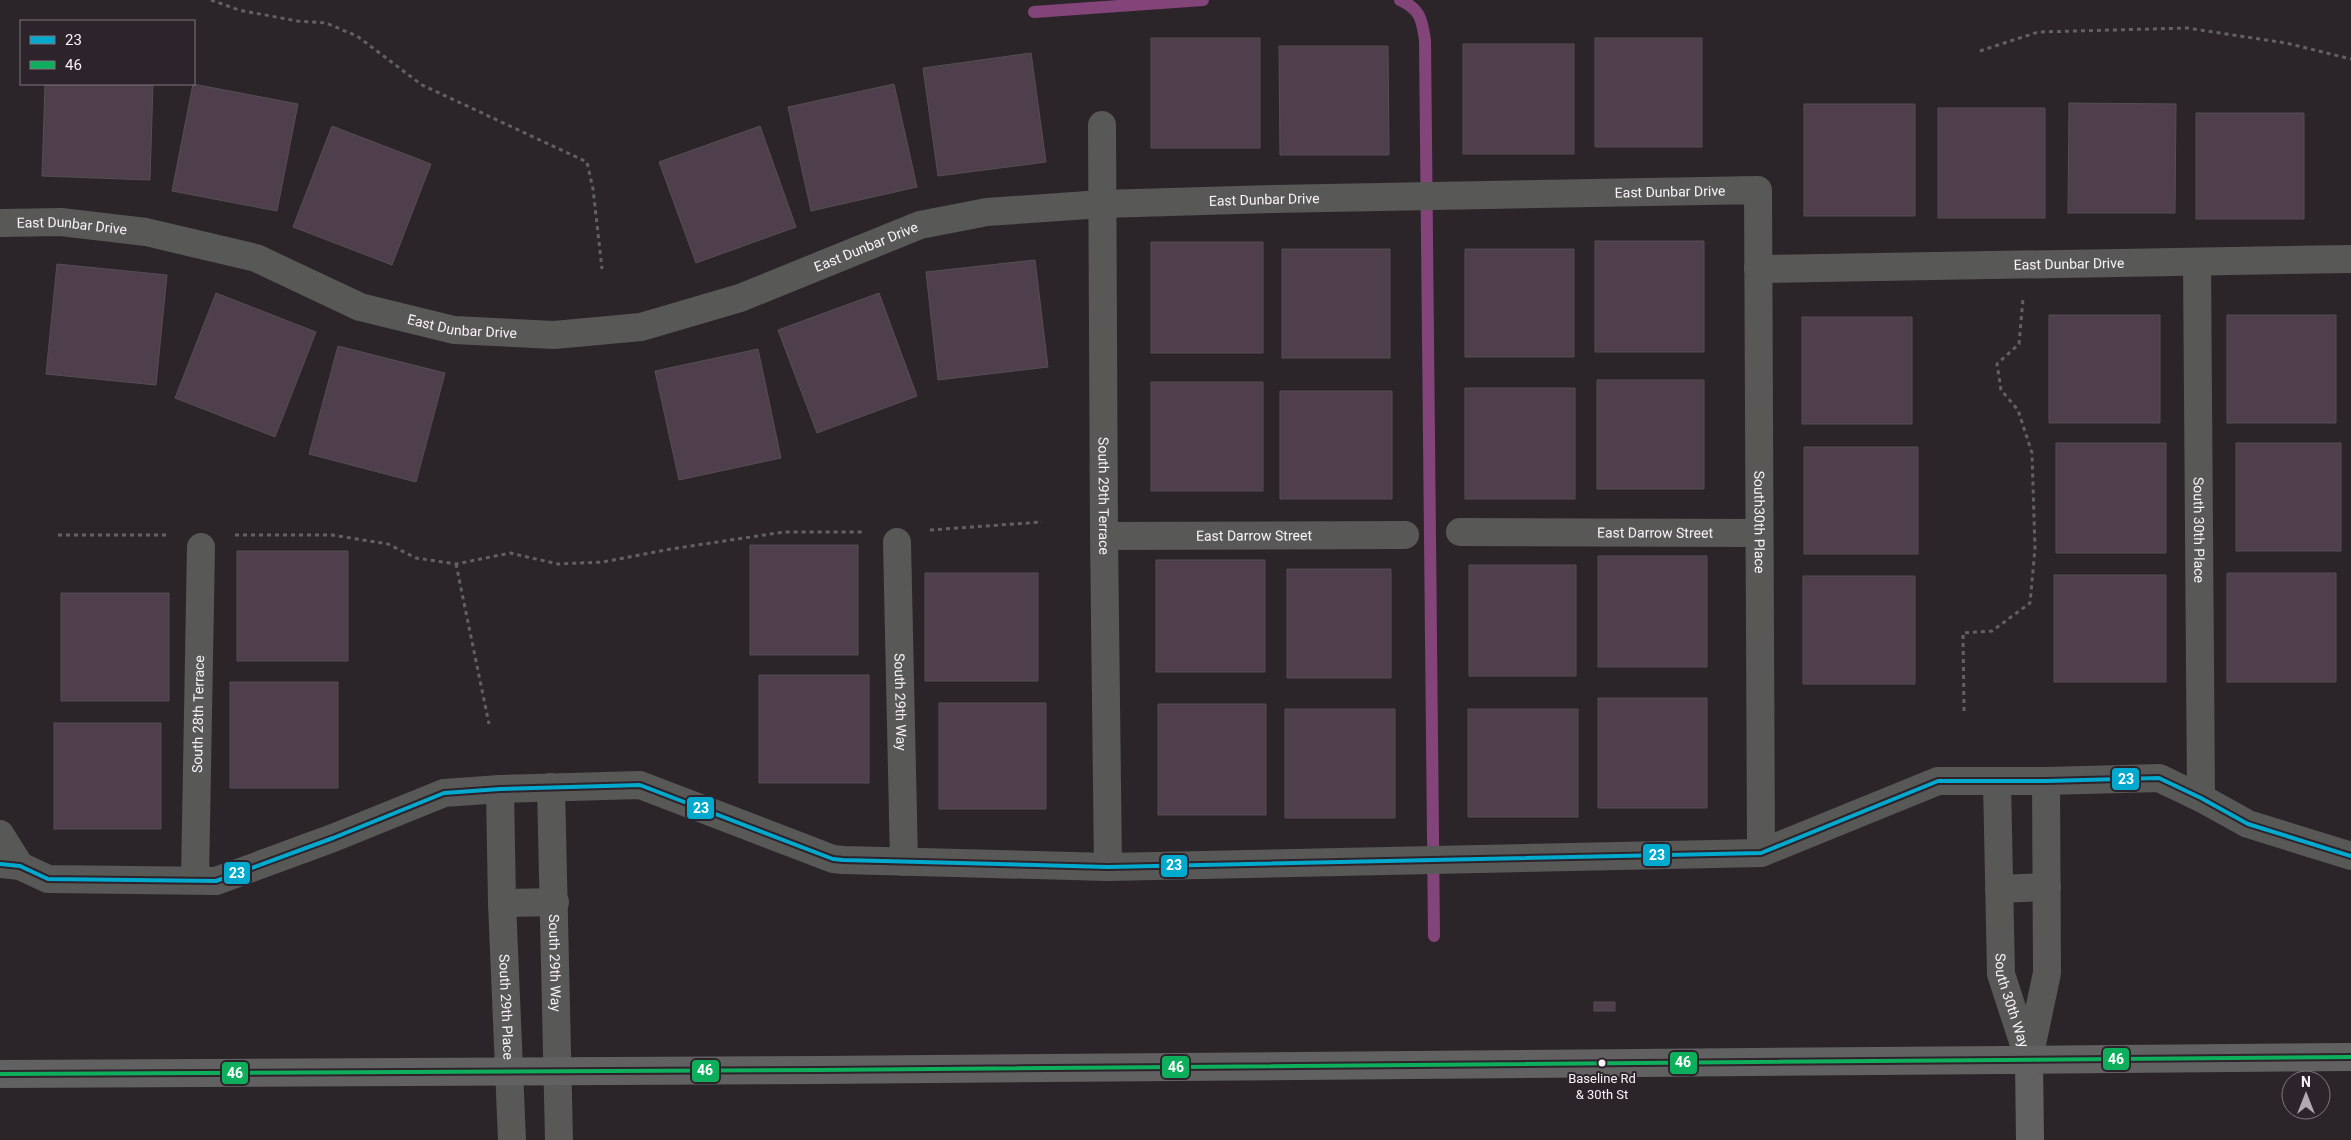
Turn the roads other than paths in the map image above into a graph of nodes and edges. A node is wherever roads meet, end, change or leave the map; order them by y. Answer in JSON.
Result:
{"nodes":[{"id":1,"x":1102,"y":125,"type":"dead end"},
{"id":2,"x":1758,"y":190,"type":"joint"},
{"id":3,"x":1102,"y":204,"type":"junction"},
{"id":4,"x":0,"y":223,"type":"edge"},
{"id":5,"x":2351,"y":259,"type":"edge"},
{"id":6,"x":2197,"y":262,"type":"junction"},
{"id":7,"x":1758,"y":269,"type":"junction"},
{"id":8,"x":1460,"y":532,"type":"dead end"},
{"id":9,"x":1759,"y":533,"type":"junction"},
{"id":10,"x":1405,"y":535,"type":"dead end"},
{"id":11,"x":1104,"y":536,"type":"junction"},
{"id":12,"x":897,"y":542,"type":"dead end"},
{"id":13,"x":201,"y":546,"type":"dead end"},
{"id":14,"x":1997,"y":781,"type":"junction"},
{"id":15,"x":2046,"y":781,"type":"junction"},
{"id":16,"x":551,"y":787,"type":"junction"},
{"id":17,"x":500,"y":789,"type":"junction"},
{"id":18,"x":2201,"y":798,"type":"junction"},
{"id":19,"x":0,"y":834,"type":"edge"},
{"id":20,"x":1761,"y":853,"type":"junction"},
{"id":21,"x":2351,"y":856,"type":"edge"},
{"id":22,"x":904,"y":862,"type":"junction"},
{"id":23,"x":10,"y":865,"type":"edge"},
{"id":24,"x":1108,"y":866,"type":"junction"},
{"id":25,"x":195,"y":880,"type":"junction"},
{"id":26,"x":2047,"y":887,"type":"junction"},
{"id":27,"x":1999,"y":889,"type":"junction"},
{"id":28,"x":555,"y":902,"type":"junction"},
{"id":29,"x":502,"y":903,"type":"junction"},
{"id":30,"x":2351,"y":1057,"type":"edge"},
{"id":31,"x":2029,"y":1060,"type":"junction"},
{"id":32,"x":510,"y":1070,"type":"junction"},
{"id":33,"x":558,"y":1071,"type":"junction"},
{"id":34,"x":0,"y":1074,"type":"edge"},
{"id":35,"x":512,"y":1140,"type":"edge"},
{"id":36,"x":559,"y":1140,"type":"edge"},
{"id":37,"x":2030,"y":1140,"type":"edge"}],
"edges":[{"from":1,"to":3,"type":"street","name":"South 29th Terrace"},
{"from":2,"to":3,"type":"street","name":"East Dunbar Drive"},
{"from":2,"to":7,"type":"street","name":"South30th Place"},
{"from":3,"to":4,"type":"street","name":"East Dunbar Drive"},
{"from":3,"to":11,"type":"street","name":"South 29th Terrace"},
{"from":5,"to":6,"type":"street","name":"East Dunbar Drive"},
{"from":6,"to":7,"type":"street","name":"East Dunbar Drive"},
{"from":6,"to":18,"type":"street","name":"South 30th Place"},
{"from":7,"to":9,"type":"street","name":"South30th Place"},
{"from":8,"to":9,"type":"street","name":"East Darrow Street"},
{"from":9,"to":20,"type":"street","name":"South30th Place"},
{"from":10,"to":11,"type":"street","name":"East Darrow Street"},
{"from":11,"to":24,"type":"street","name":"South 29th Terrace"},
{"from":12,"to":22,"type":"street","name":"South 29th Way"},
{"from":13,"to":25,"type":"street","name":"South 28th Terrace"},
{"from":14,"to":15,"type":"street"},
{"from":14,"to":20,"type":"street"},
{"from":14,"to":27,"type":"street","name":"South 30th Way"},
{"from":15,"to":18,"type":"street"},
{"from":15,"to":26,"type":"street","name":"South 30th Way"},
{"from":16,"to":17,"type":"street"},
{"from":16,"to":22,"type":"street"},
{"from":16,"to":28,"type":"street","name":"South 29th Way"},
{"from":17,"to":25,"type":"street"},
{"from":17,"to":29,"type":"street","name":"South 29th Place"},
{"from":18,"to":21,"type":"street"},
{"from":19,"to":23,"type":"street"},
{"from":20,"to":24,"type":"street"},
{"from":22,"to":24,"type":"street"},
{"from":23,"to":25,"type":"street"},
{"from":26,"to":27,"type":"street"},
{"from":26,"to":31,"type":"street","name":"South 30th Way"},
{"from":27,"to":31,"type":"street","name":"South 30th Way"},
{"from":28,"to":29,"type":"street"},
{"from":28,"to":33,"type":"street","name":"South 29th Way"},
{"from":29,"to":32,"type":"street","name":"South 29th Place"},
{"from":30,"to":31,"type":"main road"},
{"from":31,"to":33,"type":"main road"},
{"from":31,"to":37,"type":"main road"},
{"from":32,"to":33,"type":"main road"},
{"from":32,"to":34,"type":"main road"},
{"from":32,"to":35,"type":"street","name":"South 29th Place"},
{"from":33,"to":36,"type":"street","name":"South 29th Way"}]}
